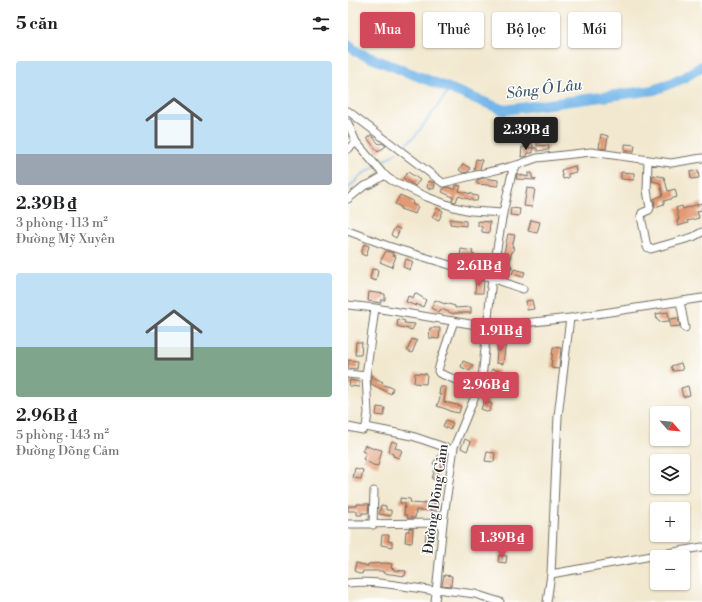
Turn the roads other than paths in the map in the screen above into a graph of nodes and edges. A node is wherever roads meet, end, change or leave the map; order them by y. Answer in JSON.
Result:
{"nodes":[{"id":1,"x":348,"y":111,"type":"edge"},
{"id":2,"x":348,"y":123,"type":"edge"},
{"id":3,"x":356,"y":142,"type":"junction"},
{"id":4,"x":348,"y":149,"type":"edge"},
{"id":5,"x":702,"y":158,"type":"edge"},
{"id":6,"x":648,"y":161,"type":"junction"},
{"id":7,"x":517,"y":165,"type":"junction"},
{"id":8,"x":384,"y":174,"type":"junction"},
{"id":9,"x":348,"y":199,"type":"edge"},
{"id":10,"x":503,"y":213,"type":"junction"},
{"id":11,"x":348,"y":231,"type":"edge"},
{"id":12,"x":702,"y":232,"type":"edge"},
{"id":13,"x":492,"y":278,"type":"junction"},
{"id":14,"x":523,"y":289,"type":"dead end"},
{"id":15,"x":702,"y":298,"type":"edge"},
{"id":16,"x":680,"y":301,"type":"junction"},
{"id":17,"x":348,"y":305,"type":"edge"},
{"id":18,"x":375,"y":308,"type":"junction"},
{"id":19,"x":570,"y":318,"type":"junction"},
{"id":20,"x":454,"y":321,"type":"junction"},
{"id":21,"x":488,"y":327,"type":"junction"},
{"id":22,"x":685,"y":328,"type":"dead end"},
{"id":23,"x":348,"y":374,"type":"edge"},
{"id":24,"x":366,"y":376,"type":"junction"},
{"id":25,"x":478,"y":389,"type":"junction"},
{"id":26,"x":348,"y":427,"type":"edge"},
{"id":27,"x":366,"y":427,"type":"junction"},
{"id":28,"x":453,"y":450,"type":"junction"},
{"id":29,"x":374,"y":491,"type":"dead end"},
{"id":30,"x":443,"y":523,"type":"junction"},
{"id":31,"x":348,"y":524,"type":"edge"},
{"id":32,"x":373,"y":525,"type":"junction"},
{"id":33,"x":702,"y":547,"type":"edge"},
{"id":34,"x":551,"y":574,"type":"junction"},
{"id":35,"x":348,"y":583,"type":"edge"},
{"id":36,"x":436,"y":590,"type":"junction"},
{"id":37,"x":435,"y":602,"type":"edge"},
{"id":38,"x":500,"y":602,"type":"edge"},
{"id":39,"x":547,"y":602,"type":"edge"}],
"edges":[{"from":1,"to":7,"type":"street"},
{"from":2,"to":3,"type":"street"},
{"from":3,"to":4,"type":"street"},
{"from":3,"to":8,"type":"street"},
{"from":5,"to":6,"type":"street"},
{"from":6,"to":7,"type":"street"},
{"from":6,"to":12,"type":"street"},
{"from":7,"to":10,"type":"street","name":"Đường Dõng Cảm"},
{"from":8,"to":9,"type":"street"},
{"from":8,"to":10,"type":"street"},
{"from":10,"to":13,"type":"street","name":"Đường Dõng Cảm"},
{"from":11,"to":13,"type":"street"},
{"from":13,"to":14,"type":"street"},
{"from":13,"to":21,"type":"street","name":"Đường Dõng Cảm"},
{"from":15,"to":16,"type":"street"},
{"from":16,"to":19,"type":"street"},
{"from":16,"to":22,"type":"street"},
{"from":17,"to":18,"type":"street"},
{"from":18,"to":20,"type":"street"},
{"from":18,"to":24,"type":"street"},
{"from":19,"to":21,"type":"street"},
{"from":19,"to":34,"type":"street"},
{"from":20,"to":21,"type":"street"},
{"from":20,"to":25,"type":"street"},
{"from":21,"to":25,"type":"street","name":"Đường Dõng Cảm"},
{"from":23,"to":24,"type":"street"},
{"from":24,"to":27,"type":"street"},
{"from":25,"to":28,"type":"street","name":"Đường Dõng Cảm"},
{"from":26,"to":27,"type":"street"},
{"from":27,"to":28,"type":"street"},
{"from":28,"to":30,"type":"street","name":"Đường Dõng Cảm"},
{"from":29,"to":32,"type":"street"},
{"from":30,"to":32,"type":"street"},
{"from":30,"to":36,"type":"street","name":"Đường Dõng Cảm"},
{"from":31,"to":32,"type":"street"},
{"from":33,"to":34,"type":"street"},
{"from":34,"to":39,"type":"street"},
{"from":35,"to":36,"type":"street"},
{"from":36,"to":37,"type":"street","name":"Đường Dõng Cảm"},
{"from":36,"to":38,"type":"street"}]}
